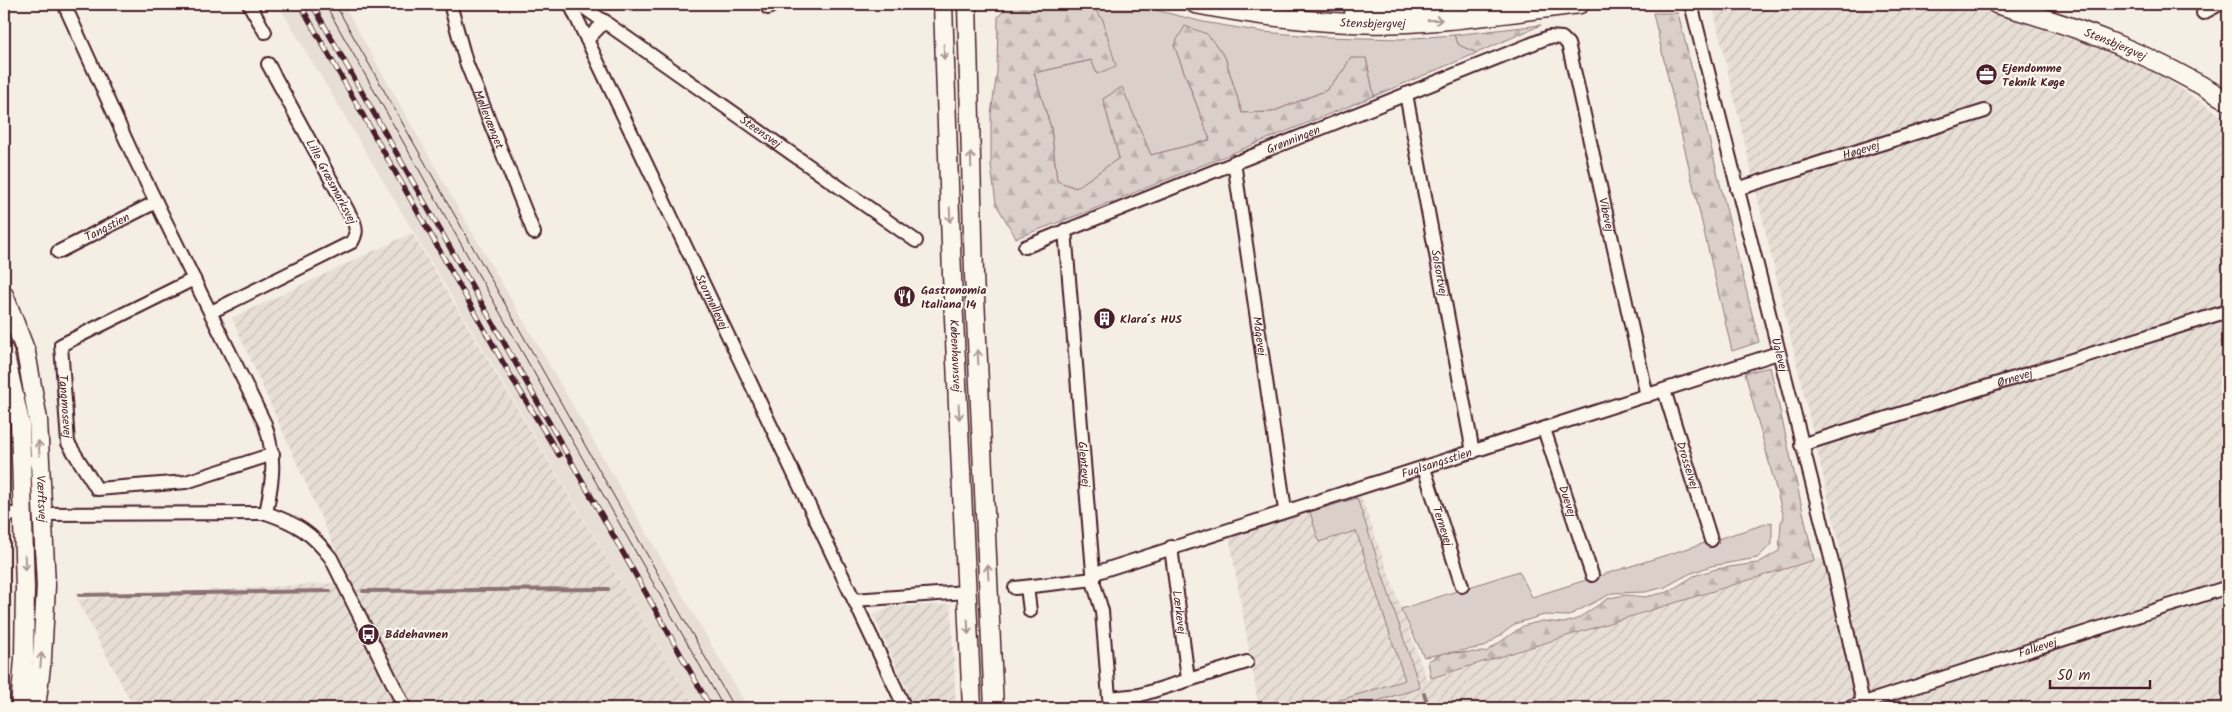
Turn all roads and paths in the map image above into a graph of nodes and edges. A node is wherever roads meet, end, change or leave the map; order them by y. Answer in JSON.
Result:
{"nodes":[{"id":1,"x":64,"y":4,"type":"edge"},
{"id":2,"x":249,"y":4,"type":"edge"},
{"id":3,"x":450,"y":4,"type":"edge"},
{"id":4,"x":570,"y":4,"type":"edge"},
{"id":5,"x":579,"y":4,"type":"edge"},
{"id":6,"x":943,"y":4,"type":"edge"},
{"id":7,"x":967,"y":4,"type":"edge"},
{"id":8,"x":1195,"y":4,"type":"edge"},
{"id":9,"x":1247,"y":4,"type":"edge"},
{"id":10,"x":1476,"y":4,"type":"edge"},
{"id":11,"x":1580,"y":4,"type":"edge"},
{"id":12,"x":1691,"y":4,"type":"edge"},
{"id":13,"x":1996,"y":4,"type":"edge"},
{"id":14,"x":2041,"y":4,"type":"edge"},
{"id":15,"x":2220,"y":4,"type":"edge"},
{"id":16,"x":2203,"y":13,"type":"dead end"},
{"id":17,"x":605,"y":22,"type":"junction"},
{"id":18,"x":265,"y":32,"type":"dead end"},
{"id":19,"x":1562,"y":38,"type":"joint"},
{"id":20,"x":587,"y":40,"type":"junction"},
{"id":21,"x":268,"y":64,"type":"dead end"},
{"id":22,"x":2228,"y":88,"type":"edge"},
{"id":23,"x":1406,"y":94,"type":"junction"},
{"id":24,"x":2228,"y":102,"type":"edge"},
{"id":25,"x":1985,"y":111,"type":"dead end"},
{"id":26,"x":1234,"y":162,"type":"junction"},
{"id":27,"x":1737,"y":189,"type":"junction"},
{"id":28,"x":156,"y":202,"type":"junction"},
{"id":29,"x":1065,"y":230,"type":"junction"},
{"id":30,"x":534,"y":233,"type":"dead end"},
{"id":31,"x":916,"y":241,"type":"dead end"},
{"id":32,"x":1025,"y":247,"type":"dead end"},
{"id":33,"x":58,"y":252,"type":"dead end"},
{"id":34,"x":194,"y":279,"type":"junction"},
{"id":35,"x":4,"y":294,"type":"edge"},
{"id":36,"x":211,"y":312,"type":"junction"},
{"id":37,"x":2228,"y":312,"type":"edge"},
{"id":38,"x":4,"y":350,"type":"edge"},
{"id":39,"x":1778,"y":353,"type":"junction"},
{"id":40,"x":1664,"y":390,"type":"junction"},
{"id":41,"x":1647,"y":396,"type":"junction"},
{"id":42,"x":1544,"y":429,"type":"junction"},
{"id":43,"x":1801,"y":445,"type":"junction"},
{"id":44,"x":1473,"y":452,"type":"junction"},
{"id":45,"x":273,"y":454,"type":"junction"},
{"id":46,"x":1424,"y":468,"type":"junction"},
{"id":47,"x":1285,"y":510,"type":"junction"},
{"id":48,"x":266,"y":513,"type":"junction"},
{"id":49,"x":4,"y":514,"type":"edge"},
{"id":50,"x":23,"y":514,"type":"junction"},
{"id":51,"x":43,"y":514,"type":"junction"},
{"id":52,"x":1711,"y":540,"type":"dead end"},
{"id":53,"x":1171,"y":547,"type":"junction"},
{"id":54,"x":1592,"y":575,"type":"dead end"},
{"id":55,"x":1094,"y":576,"type":"junction"},
{"id":56,"x":1462,"y":586,"type":"dead end"},
{"id":57,"x":2228,"y":587,"type":"edge"},
{"id":58,"x":966,"y":592,"type":"junction"},
{"id":59,"x":854,"y":600,"type":"junction"},
{"id":60,"x":1030,"y":611,"type":"dead end"},
{"id":61,"x":1248,"y":662,"type":"dead end"},
{"id":62,"x":1188,"y":679,"type":"junction"},
{"id":63,"x":1864,"y":706,"type":"edge"},
{"id":64,"x":20,"y":708,"type":"edge"},
{"id":65,"x":36,"y":708,"type":"edge"},
{"id":66,"x":405,"y":708,"type":"edge"},
{"id":67,"x":904,"y":708,"type":"edge"},
{"id":68,"x":972,"y":708,"type":"edge"},
{"id":69,"x":994,"y":708,"type":"edge"},
{"id":70,"x":1848,"y":708,"type":"edge"}],
"edges":[{"from":1,"to":28,"type":"street"},
{"from":2,"to":18,"type":"street"},
{"from":3,"to":30,"type":"street","name":"Møllevænget"},
{"from":4,"to":20,"type":"street","name":"Stormøllevej"},
{"from":5,"to":17,"type":"street","name":"Steensvej"},
{"from":6,"to":58,"type":"street","name":"Københavnsvej","one_way":true},
{"from":69,"to":7,"type":"street","name":"Københavnsvej","one_way":true},
{"from":8,"to":11,"type":"street","name":"Stensbjergvej","one_way":true},
{"from":9,"to":10,"type":"street","name":"Stensbjergvej"},
{"from":12,"to":27,"type":"street","name":"Uglevej"},
{"from":13,"to":24,"type":"street","name":"Stensbjergvej"},
{"from":14,"to":22,"type":"street","name":"Stensbjergvej"},
{"from":15,"to":16,"type":"street"},
{"from":17,"to":20,"type":"street"},
{"from":17,"to":31,"type":"street","name":"Steensvej"},
{"from":19,"to":23,"type":"street","name":"Grønningen"},
{"from":19,"to":41,"type":"street","name":"Vibevej"},
{"from":20,"to":59,"type":"street","name":"Stormøllevej"},
{"from":21,"to":36,"type":"street","name":"Lille Græsmarksvej"},
{"from":23,"to":26,"type":"street","name":"Grønningen"},
{"from":23,"to":44,"type":"street","name":"Solsortvej"},
{"from":25,"to":27,"type":"street","name":"Høgevej"},
{"from":26,"to":29,"type":"street","name":"Grønningen"},
{"from":26,"to":47,"type":"street","name":"Mågevej"},
{"from":27,"to":39,"type":"street","name":"Uglevej"},
{"from":28,"to":33,"type":"street","name":"Tangstien"},
{"from":28,"to":34,"type":"street"},
{"from":29,"to":32,"type":"street","name":"Grønningen"},
{"from":29,"to":55,"type":"street","name":"Glentevej"},
{"from":34,"to":36,"type":"street"},
{"from":34,"to":45,"type":"street","name":"Tangmosevej"},
{"from":51,"to":35,"type":"street","name":"Værftsvej","one_way":true},
{"from":36,"to":45,"type":"street"},
{"from":37,"to":43,"type":"street","name":"Ørnevej"},
{"from":38,"to":50,"type":"street","name":"Værftsvej"},
{"from":39,"to":40,"type":"street","name":"Fuglsangsstien"},
{"from":39,"to":43,"type":"street","name":"Uglevej"},
{"from":40,"to":41,"type":"street","name":"Fuglsangsstien"},
{"from":40,"to":52,"type":"street","name":"Drosselvej"},
{"from":41,"to":42,"type":"street","name":"Fuglsangsstien"},
{"from":42,"to":44,"type":"street","name":"Fuglsangsstien"},
{"from":42,"to":54,"type":"street","name":"Duevej"},
{"from":43,"to":63,"type":"street","name":"Uglevej"},
{"from":44,"to":46,"type":"street","name":"Fuglsangsstien"},
{"from":45,"to":48,"type":"street"},
{"from":46,"to":47,"type":"street","name":"Fuglsangsstien"},
{"from":46,"to":56,"type":"street","name":"Ternevej"},
{"from":47,"to":53,"type":"street","name":"Fuglsangsstien"},
{"from":48,"to":51,"type":"street"},
{"from":48,"to":66,"type":"street"},
{"from":49,"to":50,"type":"street"},
{"from":50,"to":51,"type":"street"},
{"from":50,"to":64,"type":"street","name":"Værftsvej","one_way":true},
{"from":65,"to":51,"type":"street","name":"Værftsvej","one_way":true},
{"from":53,"to":55,"type":"street","name":"Fuglsangsstien"},
{"from":53,"to":62,"type":"street","name":"Lærkevej"},
{"from":55,"to":60,"type":"street","name":"Fuglsangsstien"},
{"from":55,"to":62,"type":"street","name":"Glentevej"},
{"from":57,"to":63,"type":"street","name":"Falkevej"},
{"from":58,"to":59,"type":"street"},
{"from":58,"to":68,"type":"street","name":"Københavnsvej","one_way":true},
{"from":59,"to":67,"type":"street","name":"Stormøllevej"},
{"from":61,"to":62,"type":"street"},
{"from":63,"to":70,"type":"street","name":"Falkevej"}]}
